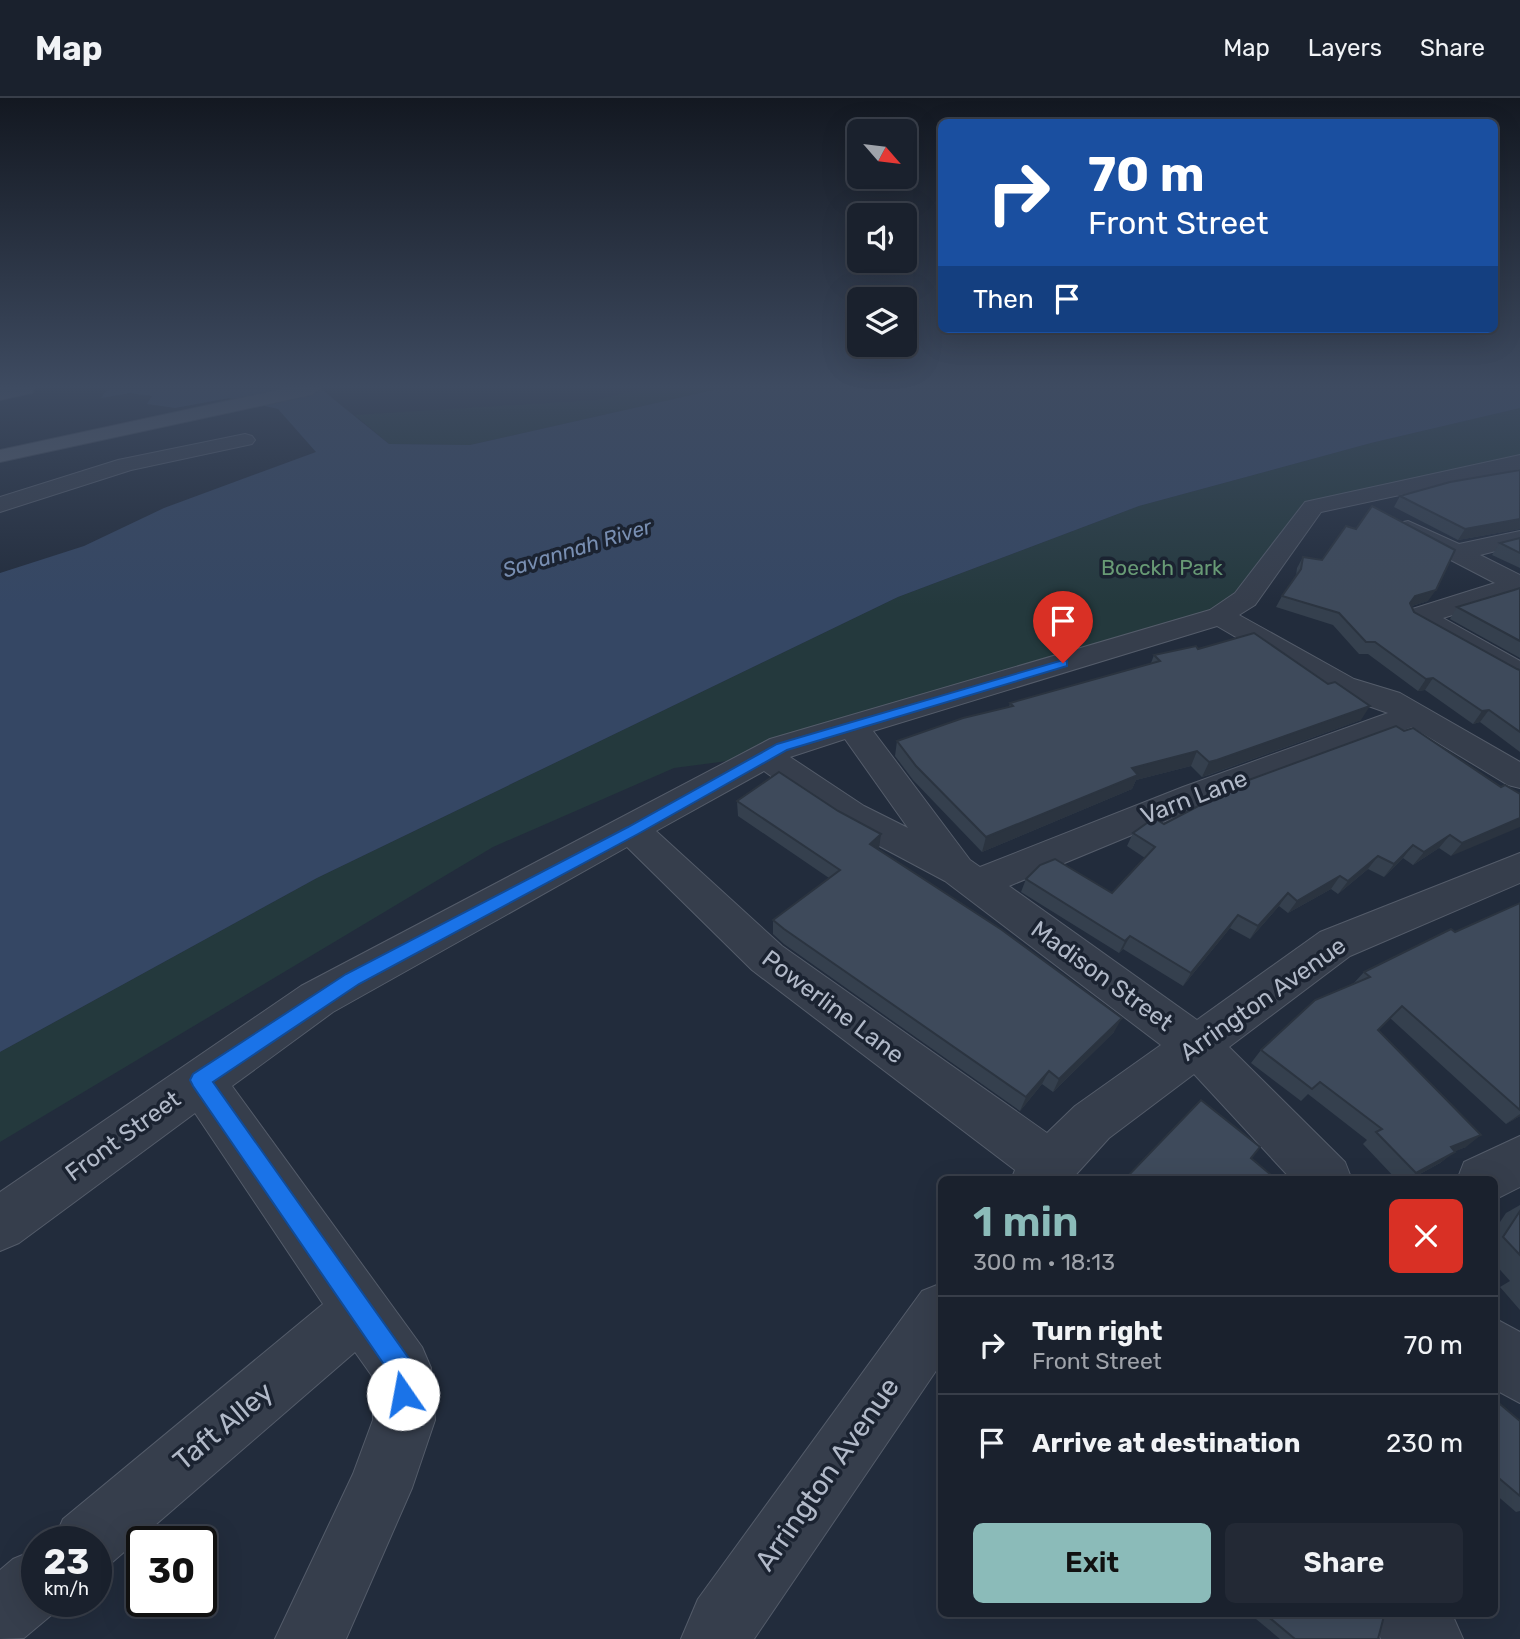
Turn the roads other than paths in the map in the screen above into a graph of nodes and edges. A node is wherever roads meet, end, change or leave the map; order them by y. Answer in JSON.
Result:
{"nodes":[{"id":1,"x":145,"y":461,"type":"edge"},
{"id":2,"x":1516,"y":464,"type":"edge"},
{"id":3,"x":1354,"y":498,"type":"junction"},
{"id":4,"x":0,"y":505,"type":"edge"},
{"id":5,"x":1520,"y":538,"type":"edge"},
{"id":6,"x":1455,"y":554,"type":"junction"},
{"id":7,"x":1519,"y":586,"type":"edge"},
{"id":8,"x":1233,"y":608,"type":"junction"},
{"id":9,"x":1520,"y":673,"type":"edge"},
{"id":10,"x":1402,"y":707,"type":"junction"},
{"id":11,"x":852,"y":726,"type":"junction"},
{"id":12,"x":766,"y":756,"type":"junction"},
{"id":13,"x":1520,"y":776,"type":"edge"},
{"id":14,"x":633,"y":831,"type":"junction"},
{"id":15,"x":967,"y":877,"type":"junction"},
{"id":16,"x":1511,"y":883,"type":"edge"},
{"id":17,"x":1196,"y":1045,"type":"junction"},
{"id":18,"x":200,"y":1080,"type":"junction"},
{"id":19,"x":1520,"y":1160,"type":"edge"},
{"id":20,"x":1042,"y":1172,"type":"edge"},
{"id":21,"x":1323,"y":1176,"type":"edge"},
{"id":22,"x":1490,"y":1176,"type":"edge"},
{"id":23,"x":0,"y":1224,"type":"edge"},
{"id":24,"x":360,"y":1310,"type":"junction"},
{"id":25,"x":938,"y":1317,"type":"edge"},
{"id":26,"x":1498,"y":1351,"type":"edge"},
{"id":27,"x":1520,"y":1373,"type":"edge"},
{"id":28,"x":105,"y":1526,"type":"edge"},
{"id":29,"x":21,"y":1596,"type":"edge"},
{"id":30,"x":0,"y":1614,"type":"edge"},
{"id":31,"x":1408,"y":1617,"type":"edge"},
{"id":32,"x":310,"y":1639,"type":"edge"},
{"id":33,"x":716,"y":1639,"type":"edge"},
{"id":34,"x":1428,"y":1639,"type":"edge"}],
"edges":[{"from":1,"to":4,"type":"street"},
{"from":2,"to":3,"type":"street"},
{"from":3,"to":6,"type":"street"},
{"from":3,"to":8,"type":"street"},
{"from":5,"to":6,"type":"street"},
{"from":6,"to":7,"type":"street"},
{"from":7,"to":9,"type":"street"},
{"from":8,"to":10,"type":"street"},
{"from":8,"to":11,"type":"street","name":"Front Street"},
{"from":10,"to":13,"type":"street"},
{"from":10,"to":15,"type":"street","name":"Varn Lane"},
{"from":11,"to":12,"type":"street","name":"Front Street"},
{"from":11,"to":15,"type":"street","name":"Madison Street"},
{"from":12,"to":14,"type":"street","name":"Front Street"},
{"from":12,"to":15,"type":"street","name":"Madison Street"},
{"from":14,"to":18,"type":"street","name":"Front Street"},
{"from":14,"to":20,"type":"street","name":"Powerline Lane"},
{"from":15,"to":17,"type":"street","name":"Madison Street"},
{"from":16,"to":17,"type":"street","name":"Arrington Avenue"},
{"from":17,"to":20,"type":"street","name":"Arrington Avenue"},
{"from":17,"to":21,"type":"street","name":"Madison Street"},
{"from":18,"to":23,"type":"street","name":"Front Street"},
{"from":18,"to":24,"type":"street"},
{"from":19,"to":22,"type":"street"},
{"from":24,"to":28,"type":"street","name":"Taft Alley"},
{"from":24,"to":32,"type":"street"},
{"from":25,"to":33,"type":"street","name":"Arrington Avenue"},
{"from":26,"to":27,"type":"street"},
{"from":29,"to":30,"type":"street"},
{"from":31,"to":34,"type":"street"}]}
